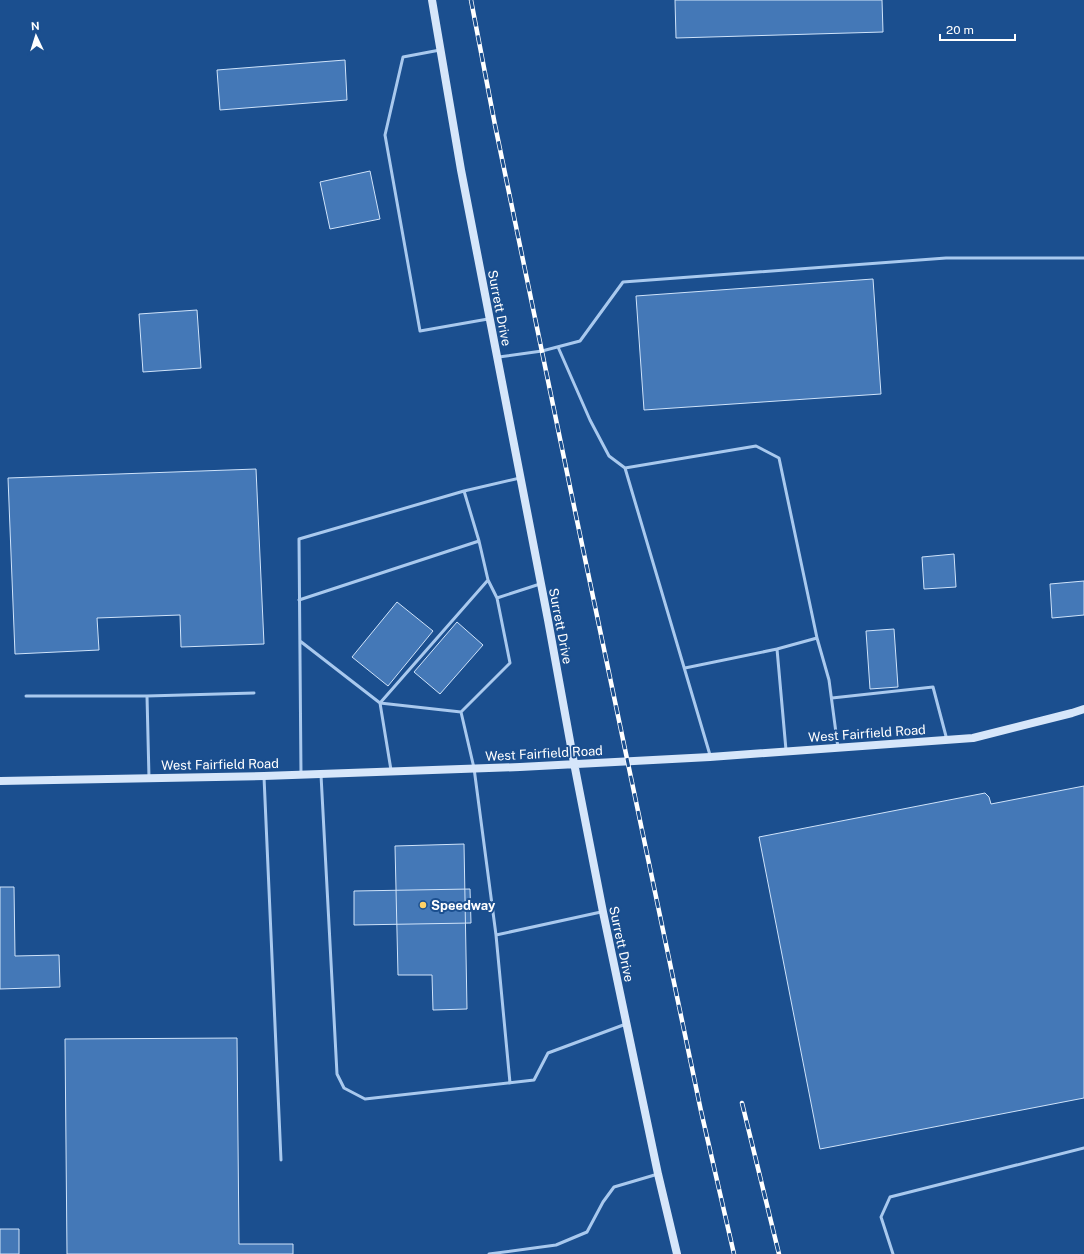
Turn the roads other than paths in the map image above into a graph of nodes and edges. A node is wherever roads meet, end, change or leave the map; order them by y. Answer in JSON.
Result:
{"nodes":[{"id":1,"x":432,"y":0,"type":"edge"},
{"id":2,"x":440,"y":50,"type":"junction"},
{"id":3,"x":1084,"y":258,"type":"edge"},
{"id":4,"x":490,"y":319,"type":"junction"},
{"id":5,"x":558,"y":347,"type":"junction"},
{"id":6,"x":497,"y":358,"type":"junction"},
{"id":7,"x":625,"y":468,"type":"junction"},
{"id":8,"x":520,"y":478,"type":"junction"},
{"id":9,"x":464,"y":491,"type":"junction"},
{"id":10,"x":479,"y":541,"type":"junction"},
{"id":11,"x":488,"y":580,"type":"junction"},
{"id":12,"x":541,"y":584,"type":"junction"},
{"id":13,"x":497,"y":598,"type":"junction"},
{"id":14,"x":299,"y":600,"type":"junction"},
{"id":15,"x":817,"y":638,"type":"junction"},
{"id":16,"x":300,"y":641,"type":"junction"},
{"id":17,"x":777,"y":649,"type":"junction"},
{"id":18,"x":685,"y":668,"type":"junction"},
{"id":19,"x":254,"y":693,"type":"dead end"},
{"id":20,"x":26,"y":696,"type":"dead end"},
{"id":21,"x":147,"y":696,"type":"junction"},
{"id":22,"x":832,"y":698,"type":"junction"},
{"id":23,"x":380,"y":703,"type":"junction"},
{"id":24,"x":1084,"y":709,"type":"edge"},
{"id":25,"x":461,"y":712,"type":"junction"},
{"id":26,"x":946,"y":740,"type":"junction"},
{"id":27,"x":838,"y":748,"type":"junction"},
{"id":28,"x":786,"y":752,"type":"junction"},
{"id":29,"x":710,"y":757,"type":"junction"},
{"id":30,"x":574,"y":764,"type":"junction"},
{"id":31,"x":474,"y":768,"type":"junction"},
{"id":32,"x":391,"y":771,"type":"junction"},
{"id":33,"x":321,"y":773,"type":"junction"},
{"id":34,"x":301,"y":774,"type":"junction"},
{"id":35,"x":264,"y":776,"type":"junction"},
{"id":36,"x":149,"y":778,"type":"junction"},
{"id":37,"x":0,"y":781,"type":"edge"},
{"id":38,"x":603,"y":912,"type":"junction"},
{"id":39,"x":496,"y":935,"type":"junction"},
{"id":40,"x":626,"y":1024,"type":"junction"},
{"id":41,"x":510,"y":1083,"type":"junction"},
{"id":42,"x":1084,"y":1148,"type":"edge"},
{"id":43,"x":281,"y":1160,"type":"dead end"},
{"id":44,"x":658,"y":1174,"type":"junction"},
{"id":45,"x":489,"y":1254,"type":"edge"},
{"id":46,"x":677,"y":1254,"type":"edge"},
{"id":47,"x":893,"y":1254,"type":"edge"}],
"edges":[{"from":1,"to":2,"type":"street","name":"Surrett Drive"},
{"from":2,"to":4,"type":"street","name":"Surrett Drive"},
{"from":2,"to":4,"type":"lane"},
{"from":3,"to":5,"type":"lane"},
{"from":4,"to":6,"type":"street","name":"Surrett Drive"},
{"from":5,"to":6,"type":"lane"},
{"from":5,"to":7,"type":"lane"},
{"from":6,"to":8,"type":"street","name":"Surrett Drive"},
{"from":7,"to":15,"type":"lane"},
{"from":7,"to":18,"type":"lane"},
{"from":8,"to":9,"type":"lane"},
{"from":8,"to":12,"type":"street","name":"Surrett Drive"},
{"from":9,"to":10,"type":"lane"},
{"from":9,"to":14,"type":"lane"},
{"from":10,"to":11,"type":"lane"},
{"from":10,"to":14,"type":"lane"},
{"from":11,"to":13,"type":"lane"},
{"from":11,"to":23,"type":"lane"},
{"from":12,"to":13,"type":"lane"},
{"from":12,"to":30,"type":"street","name":"Surrett Drive"},
{"from":13,"to":25,"type":"lane"},
{"from":14,"to":16,"type":"lane"},
{"from":15,"to":17,"type":"lane"},
{"from":15,"to":22,"type":"lane"},
{"from":16,"to":23,"type":"lane"},
{"from":16,"to":34,"type":"lane"},
{"from":17,"to":18,"type":"lane"},
{"from":17,"to":28,"type":"lane"},
{"from":18,"to":29,"type":"lane"},
{"from":19,"to":21,"type":"lane"},
{"from":20,"to":21,"type":"lane"},
{"from":21,"to":36,"type":"lane"},
{"from":22,"to":26,"type":"lane"},
{"from":22,"to":27,"type":"lane"},
{"from":23,"to":25,"type":"lane"},
{"from":23,"to":32,"type":"lane"},
{"from":24,"to":26,"type":"street","name":"West Fairfield Road"},
{"from":25,"to":31,"type":"lane"},
{"from":26,"to":27,"type":"street","name":"West Fairfield Road"},
{"from":27,"to":28,"type":"street","name":"West Fairfield Road"},
{"from":28,"to":29,"type":"street","name":"West Fairfield Road"},
{"from":29,"to":30,"type":"street","name":"West Fairfield Road"},
{"from":30,"to":31,"type":"street","name":"West Fairfield Road"},
{"from":30,"to":38,"type":"street","name":"Surrett Drive"},
{"from":31,"to":32,"type":"street","name":"West Fairfield Road"},
{"from":31,"to":39,"type":"lane"},
{"from":32,"to":33,"type":"street","name":"West Fairfield Road"},
{"from":33,"to":34,"type":"street","name":"West Fairfield Road"},
{"from":33,"to":41,"type":"lane"},
{"from":34,"to":35,"type":"street","name":"West Fairfield Road"},
{"from":35,"to":36,"type":"street","name":"West Fairfield Road"},
{"from":35,"to":43,"type":"lane"},
{"from":36,"to":37,"type":"street","name":"West Fairfield Road"},
{"from":38,"to":39,"type":"lane"},
{"from":38,"to":40,"type":"street","name":"Surrett Drive"},
{"from":39,"to":41,"type":"lane"},
{"from":40,"to":41,"type":"lane"},
{"from":40,"to":44,"type":"street","name":"Surrett Drive"},
{"from":42,"to":47,"type":"lane"},
{"from":44,"to":45,"type":"lane"},
{"from":44,"to":46,"type":"street","name":"Surrett Drive"}]}
